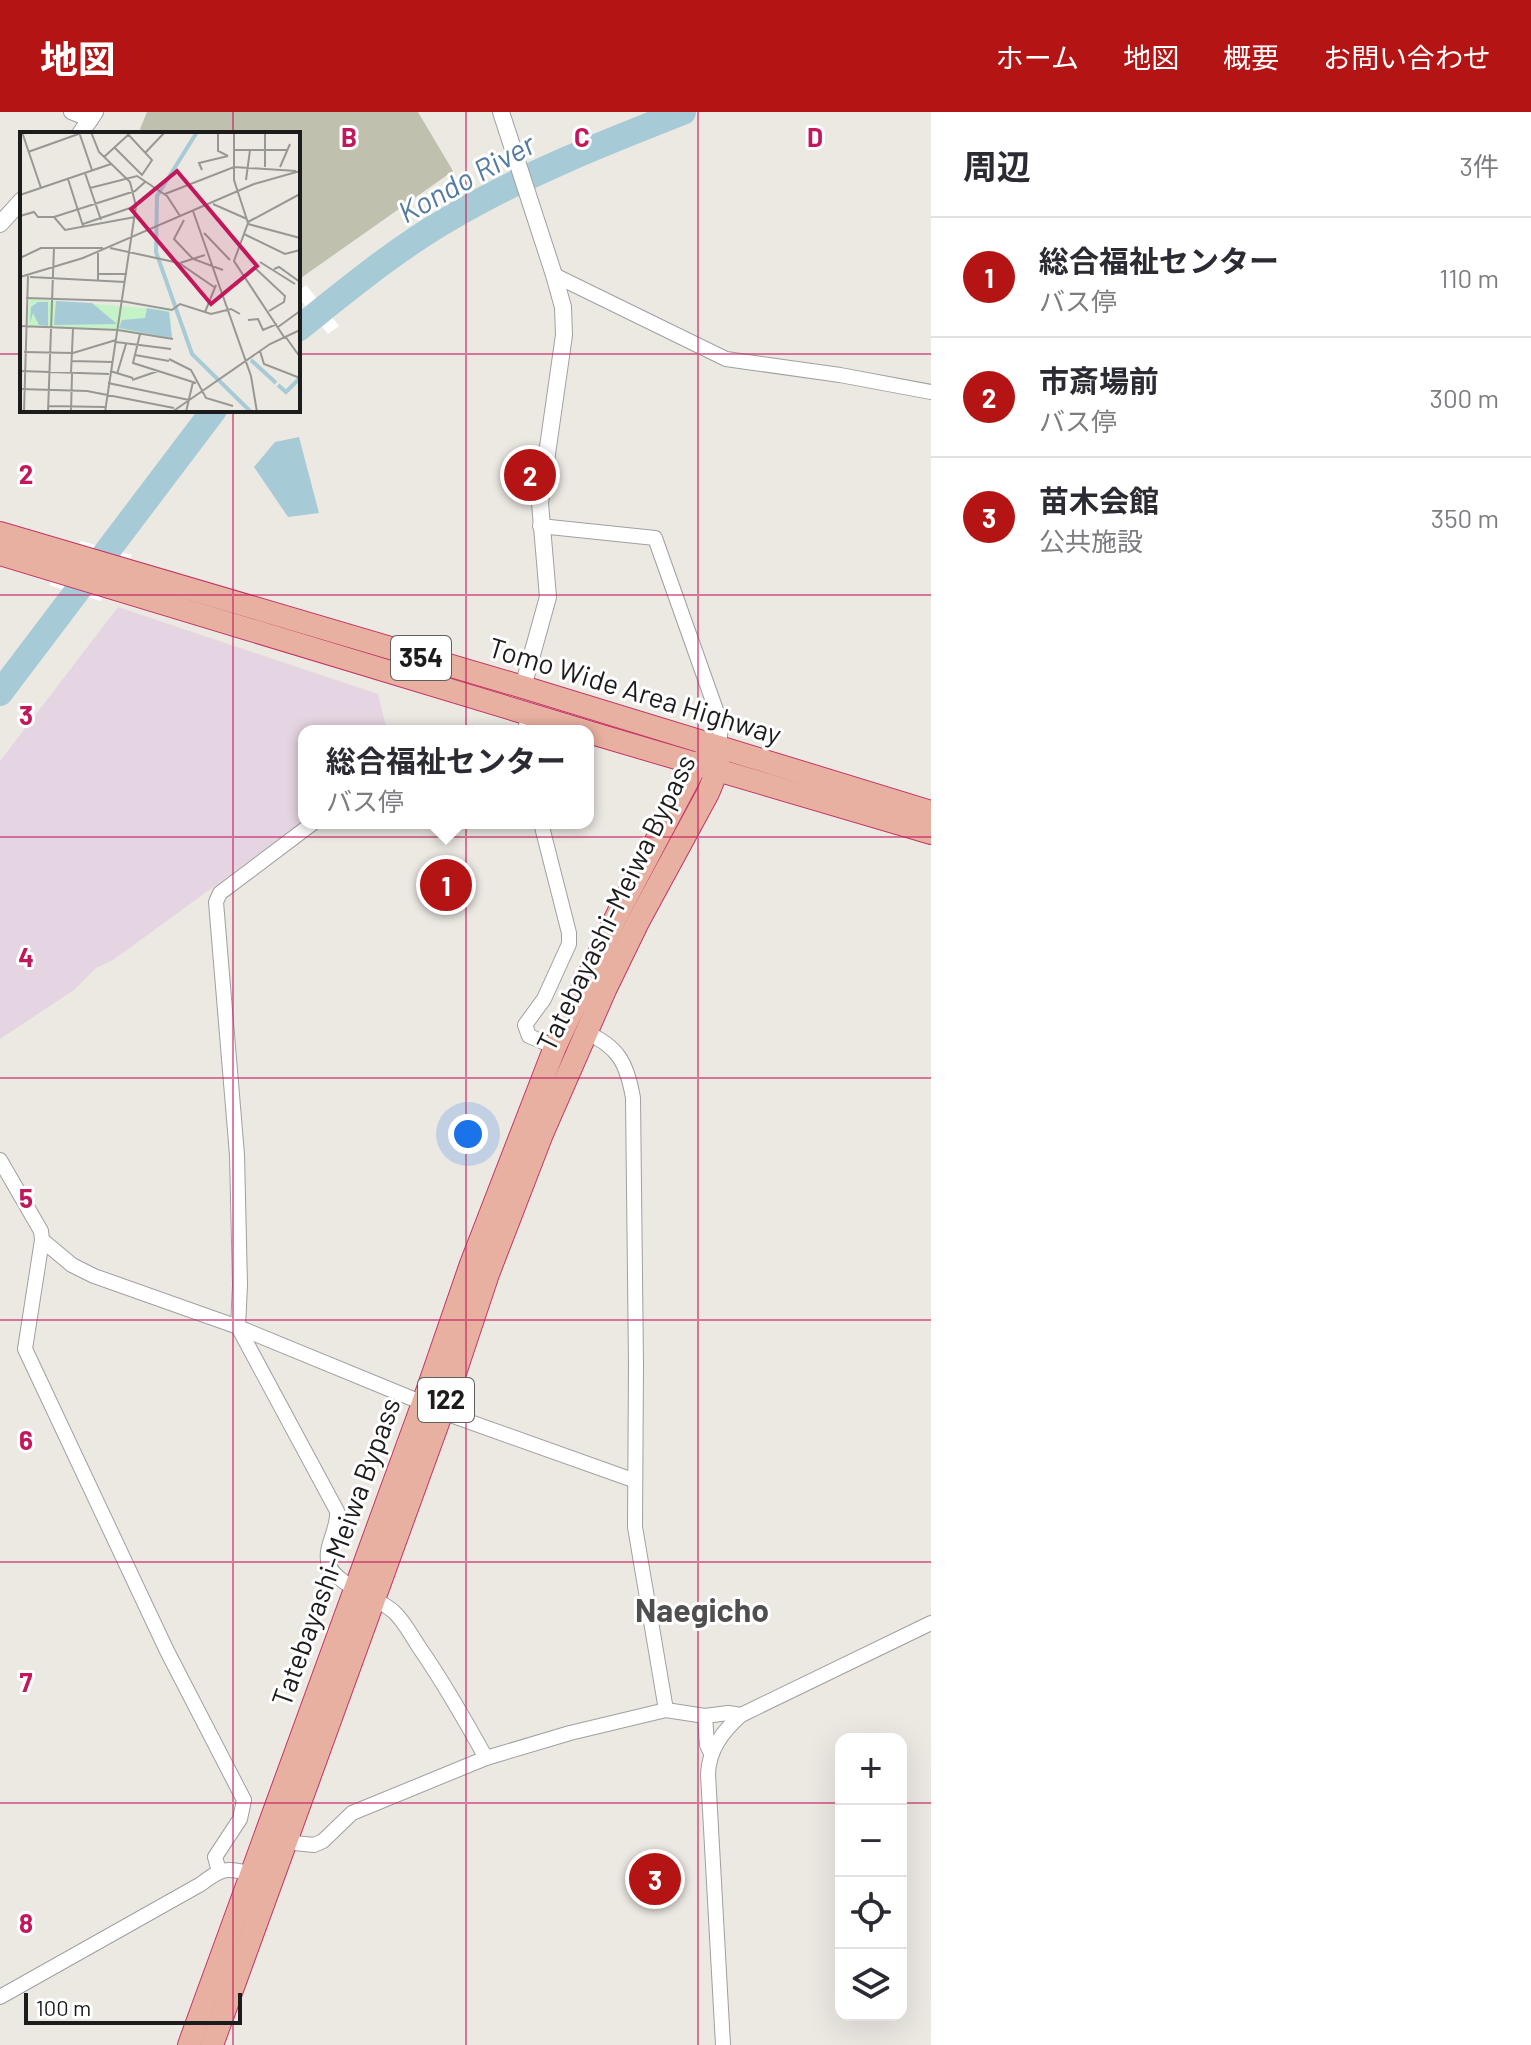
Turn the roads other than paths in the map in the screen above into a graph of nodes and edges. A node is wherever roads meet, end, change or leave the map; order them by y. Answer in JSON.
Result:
{"nodes":[{"id":1,"x":71,"y":112,"type":"edge"},
{"id":2,"x":501,"y":112,"type":"edge"},
{"id":3,"x":93,"y":116,"type":"edge"},
{"id":4,"x":20,"y":202,"type":"edge"},
{"id":5,"x":0,"y":224,"type":"edge"},
{"id":6,"x":554,"y":275,"type":"junction"},
{"id":7,"x":931,"y":392,"type":"edge"},
{"id":8,"x":540,"y":526,"type":"junction"},
{"id":9,"x":0,"y":533,"type":"edge"},
{"id":10,"x":0,"y":554,"type":"edge"},
{"id":11,"x":65,"y":563,"type":"junction"},
{"id":12,"x":116,"y":578,"type":"junction"},
{"id":13,"x":523,"y":687,"type":"junction"},
{"id":14,"x":527,"y":722,"type":"edge"},
{"id":15,"x":547,"y":725,"type":"edge"},
{"id":16,"x":594,"y":733,"type":"edge"},
{"id":17,"x":719,"y":748,"type":"junction"},
{"id":18,"x":706,"y":768,"type":"junction"},
{"id":19,"x":931,"y":812,"type":"edge"},
{"id":20,"x":305,"y":829,"type":"edge"},
{"id":21,"x":543,"y":829,"type":"edge"},
{"id":22,"x":931,"y":833,"type":"edge"},
{"id":23,"x":585,"y":1032,"type":"junction"},
{"id":24,"x":555,"y":1047,"type":"junction"},
{"id":25,"x":0,"y":1160,"type":"edge"},
{"id":26,"x":42,"y":1240,"type":"junction"},
{"id":27,"x":238,"y":1327,"type":"junction"},
{"id":28,"x":433,"y":1407,"type":"junction"},
{"id":29,"x":633,"y":1480,"type":"junction"},
{"id":30,"x":364,"y":1593,"type":"junction"},
{"id":31,"x":931,"y":1623,"type":"edge"},
{"id":32,"x":666,"y":1710,"type":"junction"},
{"id":33,"x":741,"y":1715,"type":"junction"},
{"id":34,"x":705,"y":1716,"type":"junction"},
{"id":35,"x":711,"y":1753,"type":"junction"},
{"id":36,"x":486,"y":1758,"type":"junction"},
{"id":37,"x":285,"y":1842,"type":"junction"},
{"id":38,"x":219,"y":1871,"type":"junction"},
{"id":39,"x":252,"y":1874,"type":"junction"},
{"id":40,"x":0,"y":1997,"type":"edge"},
{"id":41,"x":189,"y":2045,"type":"edge"},
{"id":42,"x":212,"y":2045,"type":"edge"},
{"id":43,"x":723,"y":2045,"type":"edge"}],
"edges":[{"from":1,"to":3,"type":"street"},
{"from":2,"to":6,"type":"street"},
{"from":4,"to":5,"type":"street"},
{"from":6,"to":7,"type":"street"},
{"from":6,"to":8,"type":"street"},
{"from":8,"to":13,"type":"street"},
{"from":8,"to":17,"type":"street"},
{"from":9,"to":11,"type":"highway","name":"Tomo Wide Area Highway","number":"354"},
{"from":10,"to":11,"type":"highway","name":"Tomo Wide Area Highway","number":"354"},
{"from":11,"to":12,"type":"highway","name":"Tomo Wide Area Highway","number":"354"},
{"from":12,"to":13,"type":"highway","name":"Tomo Wide Area Highway","number":"354"},
{"from":12,"to":14,"type":"highway","name":"Tomo Wide Area Highway","number":"354"},
{"from":13,"to":17,"type":"highway","name":"Tomo Wide Area Highway","number":"354"},
{"from":14,"to":15,"type":"highway","name":"Tomo Wide Area Highway","number":"354"},
{"from":16,"to":18,"type":"highway","name":"Tomo Wide Area Highway","number":"354"},
{"from":17,"to":18,"type":"highway","name":"Tatebayashi-Meiwa Bypass","number":"122"},
{"from":17,"to":19,"type":"highway","name":"Tomo Wide Area Highway","number":"354"},
{"from":18,"to":22,"type":"highway","name":"Tomo Wide Area Highway","number":"354"},
{"from":18,"to":23,"type":"highway","name":"Tatebayashi-Meiwa Bypass","number":"122"},
{"from":18,"to":24,"type":"highway","name":"Tatebayashi-Meiwa Bypass","number":"122"},
{"from":20,"to":27,"type":"street"},
{"from":21,"to":24,"type":"street"},
{"from":23,"to":28,"type":"highway","name":"Tatebayashi-Meiwa Bypass","number":"122"},
{"from":23,"to":29,"type":"street"},
{"from":24,"to":28,"type":"highway","name":"Tatebayashi-Meiwa Bypass","number":"122"},
{"from":25,"to":26,"type":"street"},
{"from":26,"to":27,"type":"street"},
{"from":26,"to":38,"type":"street"},
{"from":27,"to":28,"type":"street"},
{"from":27,"to":30,"type":"street"},
{"from":28,"to":29,"type":"street"},
{"from":28,"to":30,"type":"highway","name":"Tatebayashi-Meiwa Bypass","number":"122"},
{"from":29,"to":32,"type":"street"},
{"from":30,"to":36,"type":"street"},
{"from":30,"to":37,"type":"highway","name":"Tatebayashi-Meiwa Bypass","number":"122"},
{"from":30,"to":39,"type":"highway","name":"Tatebayashi-Meiwa Bypass","number":"122"},
{"from":31,"to":33,"type":"street"},
{"from":32,"to":34,"type":"street"},
{"from":32,"to":36,"type":"street"},
{"from":33,"to":34,"type":"street"},
{"from":33,"to":35,"type":"street"},
{"from":34,"to":35,"type":"street"},
{"from":35,"to":43,"type":"street"},
{"from":36,"to":37,"type":"street"},
{"from":37,"to":42,"type":"highway","name":"Tatebayashi-Meiwa Bypass","number":"122"},
{"from":38,"to":39,"type":"street"},
{"from":38,"to":40,"type":"street"},
{"from":39,"to":41,"type":"highway","name":"Tatebayashi-Meiwa Bypass","number":"122"}]}
